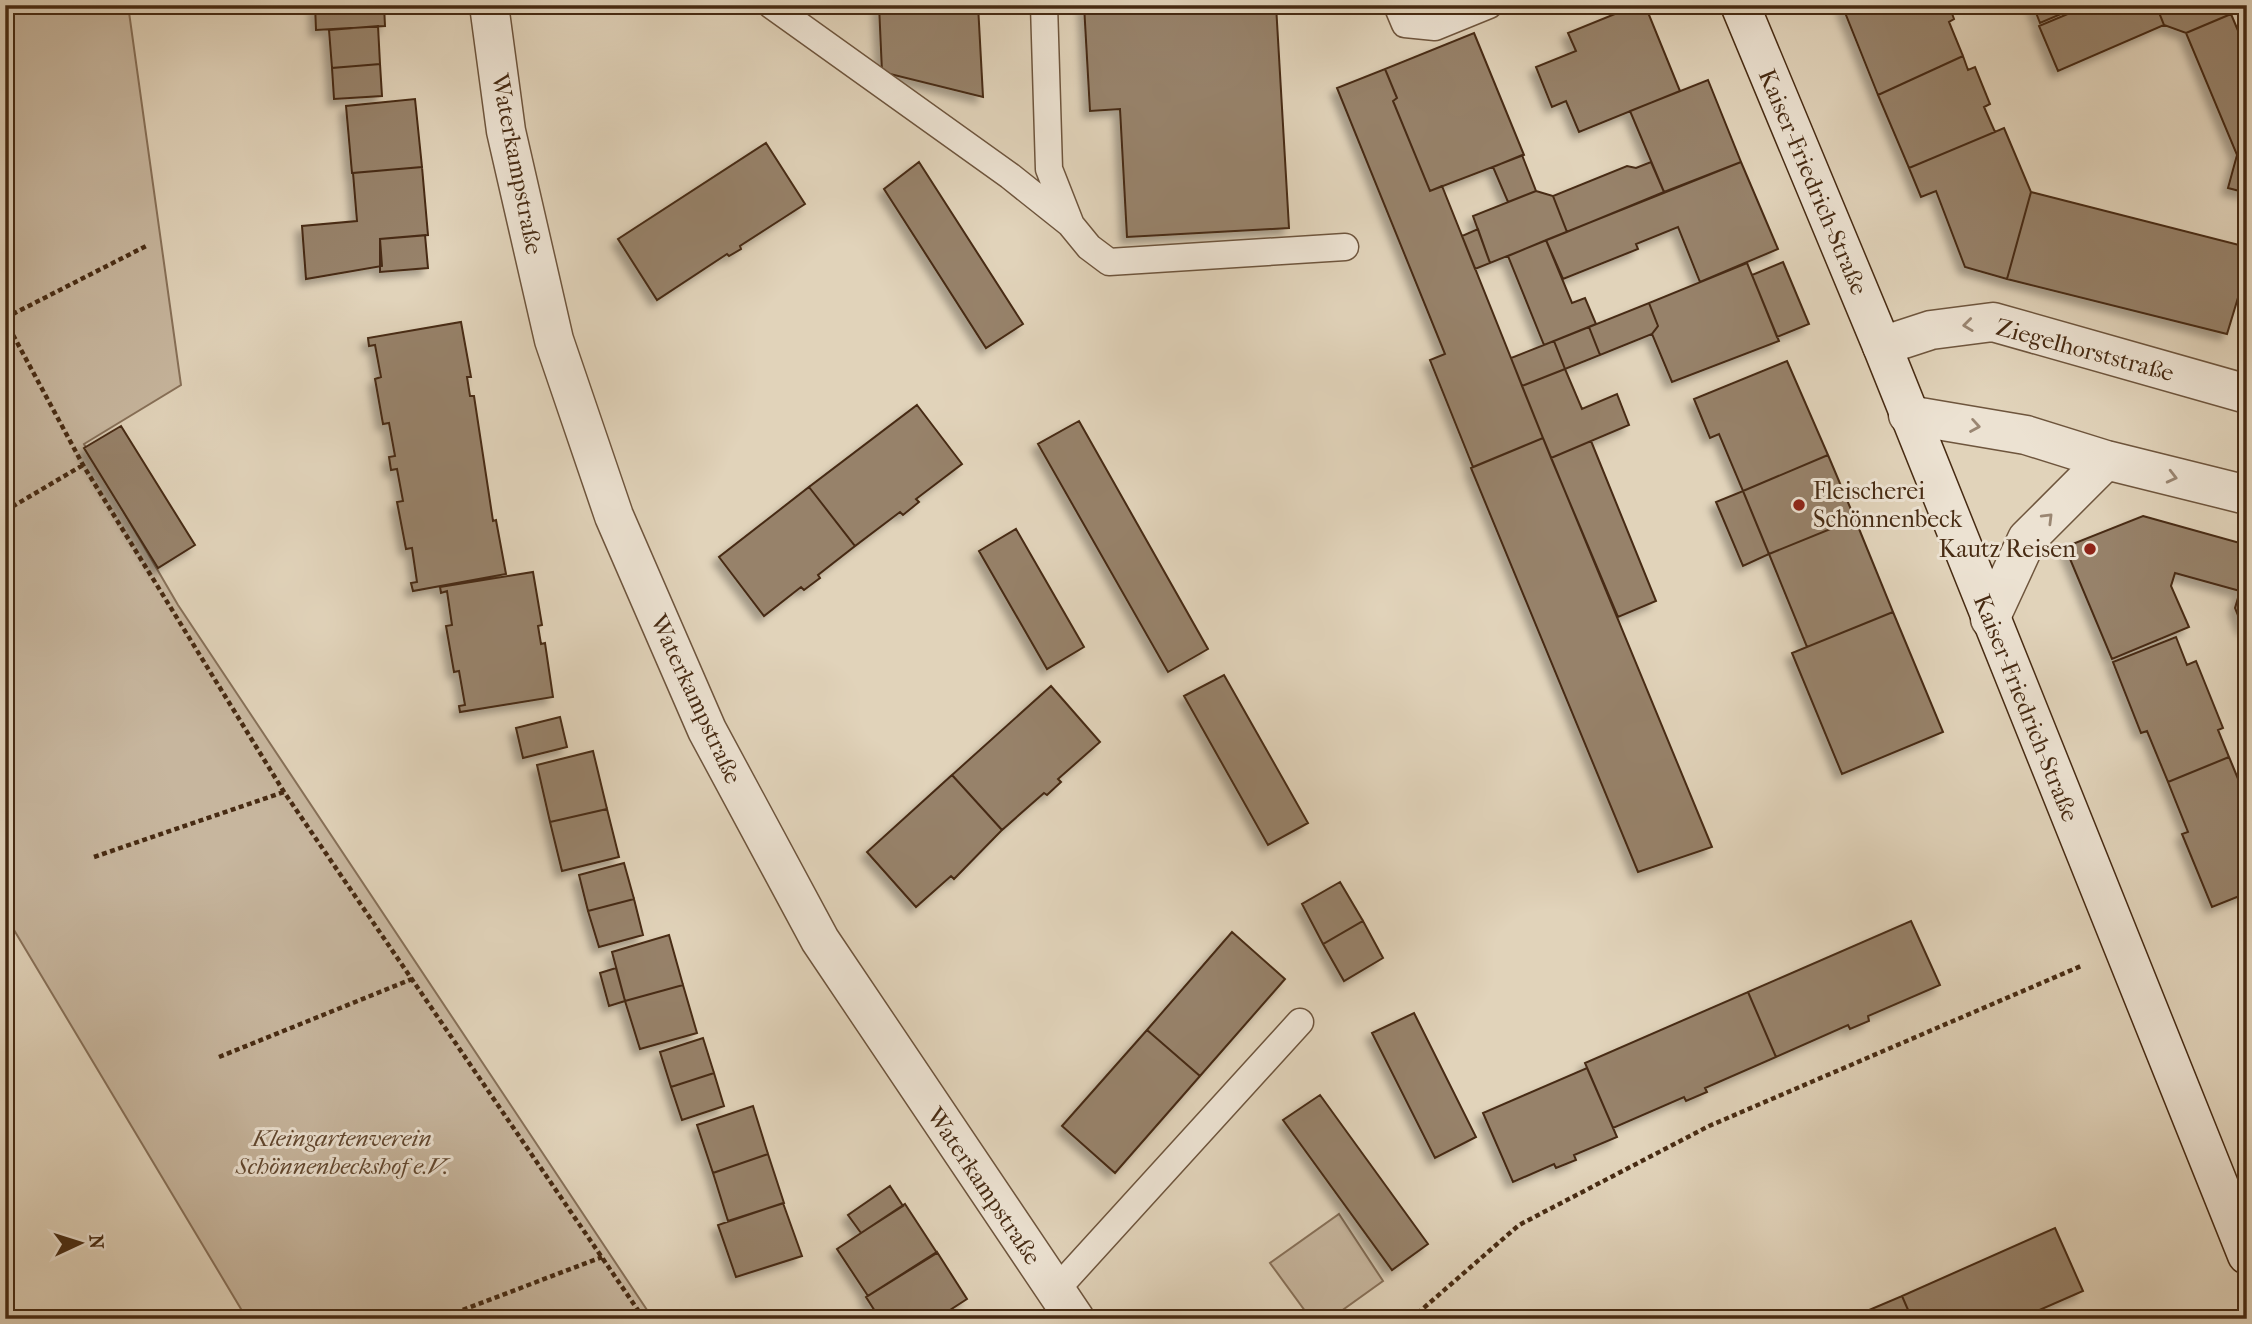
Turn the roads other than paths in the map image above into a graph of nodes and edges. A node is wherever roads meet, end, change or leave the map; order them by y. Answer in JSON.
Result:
{"nodes":[{"id":1,"x":489,"y":5,"type":"edge"},
{"id":2,"x":771,"y":5,"type":"edge"},
{"id":3,"x":1044,"y":5,"type":"edge"},
{"id":4,"x":1397,"y":5,"type":"edge"},
{"id":5,"x":1489,"y":5,"type":"edge"},
{"id":6,"x":1740,"y":5,"type":"edge"},
{"id":7,"x":1071,"y":225,"type":"junction"},
{"id":8,"x":1345,"y":247,"type":"dead end"},
{"id":9,"x":1882,"y":346,"type":"junction"},
{"id":10,"x":2247,"y":394,"type":"edge"},
{"id":11,"x":1908,"y":415,"type":"junction"},
{"id":12,"x":2106,"y":460,"type":"junction"},
{"id":13,"x":2247,"y":495,"type":"edge"},
{"id":14,"x":1990,"y":619,"type":"junction"},
{"id":15,"x":1300,"y":1022,"type":"dead end"},
{"id":16,"x":2247,"y":1255,"type":"edge"},
{"id":17,"x":1065,"y":1305,"type":"edge"}],
"edges":[{"from":1,"to":17,"type":"street","name":"Waterkampstraße"},
{"from":2,"to":7,"type":"lane"},
{"from":3,"to":7,"type":"lane"},
{"from":4,"to":5,"type":"lane"},
{"from":6,"to":9,"type":"street","name":"Kaiser-Friedrich-Straße"},
{"from":7,"to":8,"type":"lane"},
{"from":10,"to":9,"type":"street","name":"Ziegelhorststraße","one_way":true},
{"from":9,"to":11,"type":"street","name":"Kaiser-Friedrich-Straße"},
{"from":11,"to":12,"type":"street","one_way":true},
{"from":11,"to":14,"type":"street","name":"Kaiser-Friedrich-Straße"},
{"from":12,"to":13,"type":"street","one_way":true},
{"from":14,"to":12,"type":"street","one_way":true},
{"from":14,"to":16,"type":"street","name":"Kaiser-Friedrich-Straße"},
{"from":15,"to":17,"type":"lane"}]}
